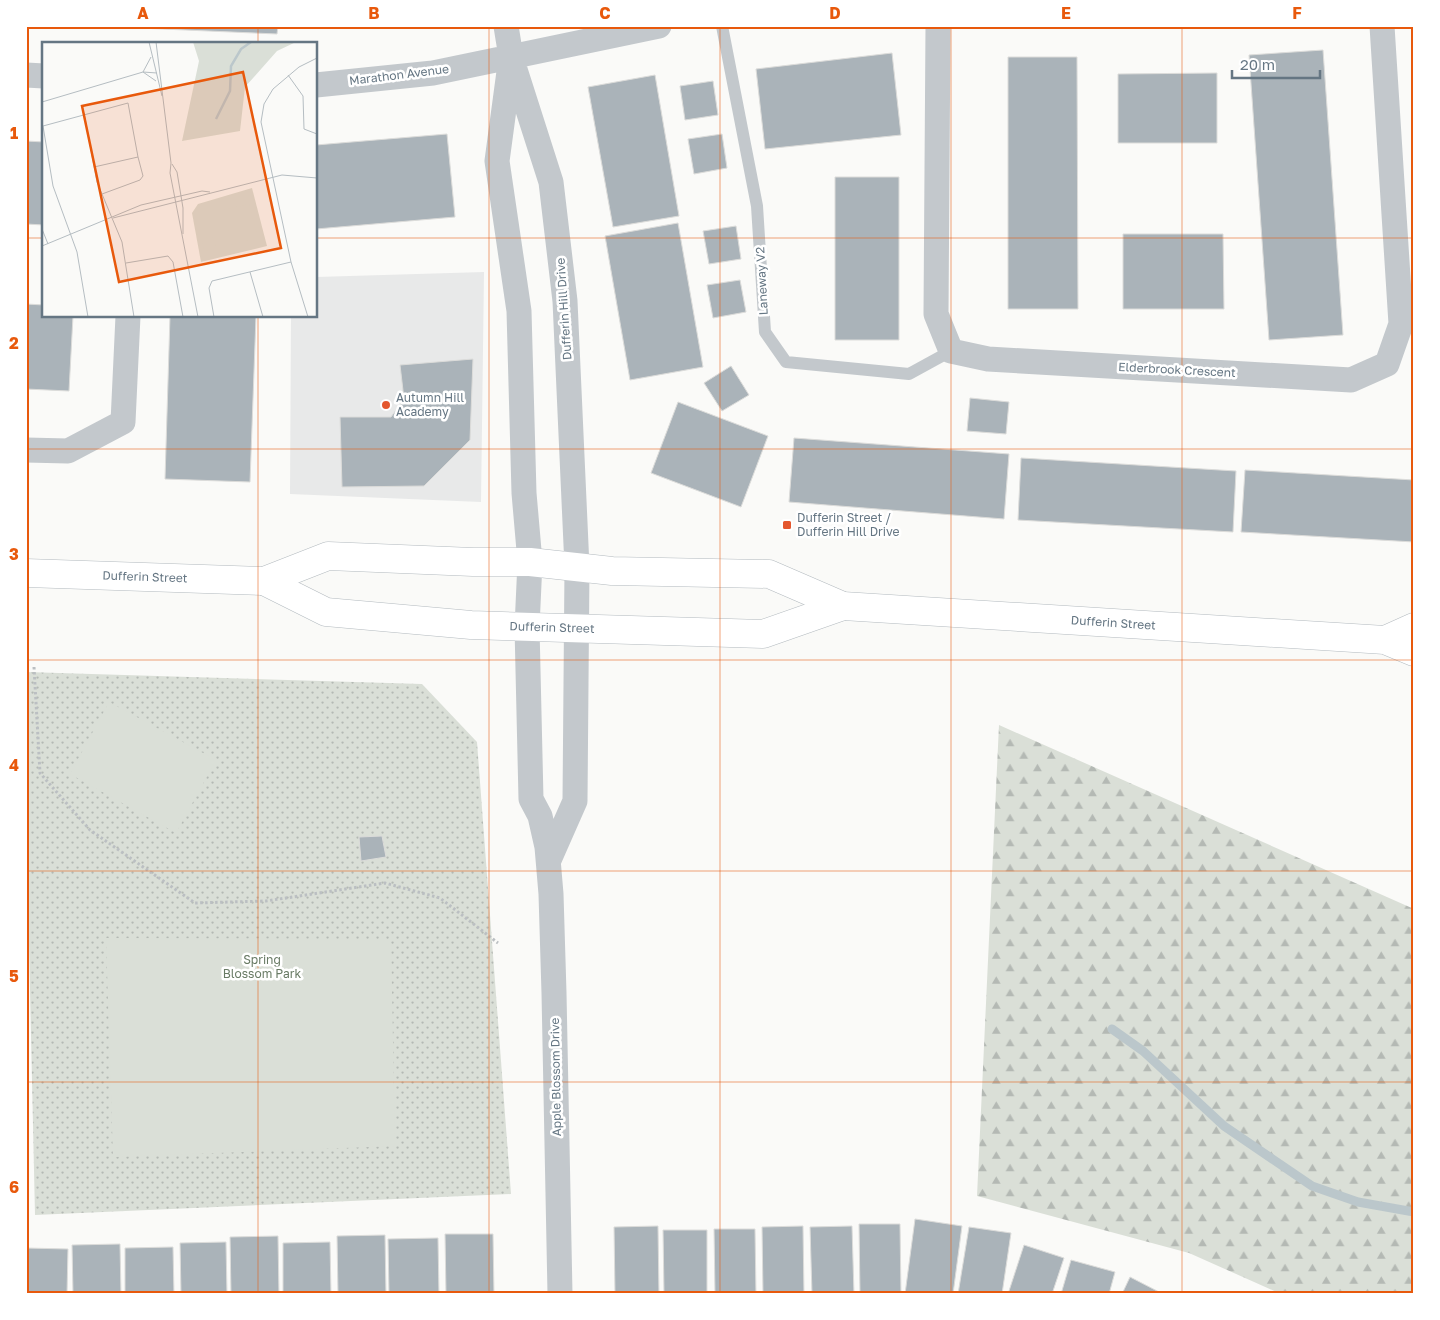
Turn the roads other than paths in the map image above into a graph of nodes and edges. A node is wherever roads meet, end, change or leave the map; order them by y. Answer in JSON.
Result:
{"nodes":[{"id":1,"x":506,"y":26,"type":"edge"},
{"id":2,"x":658,"y":26,"type":"edge"},
{"id":3,"x":722,"y":26,"type":"edge"},
{"id":4,"x":938,"y":26,"type":"edge"},
{"id":5,"x":1382,"y":26,"type":"edge"},
{"id":6,"x":511,"y":57,"type":"junction"},
{"id":7,"x":26,"y":75,"type":"edge"},
{"id":8,"x":42,"y":76,"type":"edge"},
{"id":9,"x":318,"y":85,"type":"edge"},
{"id":10,"x":128,"y":318,"type":"edge"},
{"id":11,"x":951,"y":351,"type":"junction"},
{"id":12,"x":26,"y":450,"type":"edge"},
{"id":13,"x":530,"y":562,"type":"junction"},
{"id":14,"x":578,"y":567,"type":"junction"},
{"id":15,"x":26,"y":573,"type":"edge"},
{"id":16,"x":264,"y":581,"type":"junction"},
{"id":17,"x":842,"y":606,"type":"junction"},
{"id":18,"x":1414,"y":626,"type":"edge"},
{"id":19,"x":527,"y":627,"type":"junction"},
{"id":20,"x":577,"y":628,"type":"junction"},
{"id":21,"x":1385,"y":640,"type":"junction"},
{"id":22,"x":1414,"y":652,"type":"edge"},
{"id":23,"x":549,"y":860,"type":"junction"},
{"id":24,"x":560,"y":1294,"type":"edge"}],
"edges":[{"from":1,"to":6,"type":"street","name":"Dufferin Hill Drive"},
{"from":2,"to":6,"type":"street","name":"Marathon Avenue"},
{"from":3,"to":11,"type":"lane","name":"Laneway V2"},
{"from":4,"to":11,"type":"street"},
{"from":5,"to":11,"type":"street","name":"Elderbrook Crescent"},
{"from":6,"to":9,"type":"street","name":"Marathon Avenue"},
{"from":6,"to":13,"type":"street","name":"Dufferin Hill Drive"},
{"from":6,"to":14,"type":"street","name":"Dufferin Hill Drive"},
{"from":7,"to":8,"type":"street"},
{"from":10,"to":12,"type":"street"},
{"from":13,"to":14,"type":"main road","name":"Dufferin Street"},
{"from":13,"to":16,"type":"main road","name":"Dufferin Street"},
{"from":13,"to":19,"type":"street","name":"Apple Blossom Drive"},
{"from":14,"to":17,"type":"main road","name":"Dufferin Street"},
{"from":14,"to":20,"type":"street","name":"Apple Blossom Drive"},
{"from":15,"to":16,"type":"main road","name":"Dufferin Street"},
{"from":16,"to":19,"type":"main road","name":"Dufferin Street"},
{"from":17,"to":20,"type":"main road","name":"Dufferin Street"},
{"from":17,"to":21,"type":"main road","name":"Dufferin Street"},
{"from":18,"to":21,"type":"main road","name":"Dufferin Street"},
{"from":19,"to":20,"type":"main road","name":"Dufferin Street"},
{"from":19,"to":23,"type":"street","name":"Apple Blossom Drive"},
{"from":20,"to":23,"type":"street","name":"Apple Blossom Drive"},
{"from":21,"to":22,"type":"main road","name":"Dufferin Street"},
{"from":23,"to":24,"type":"street","name":"Apple Blossom Drive"}]}
